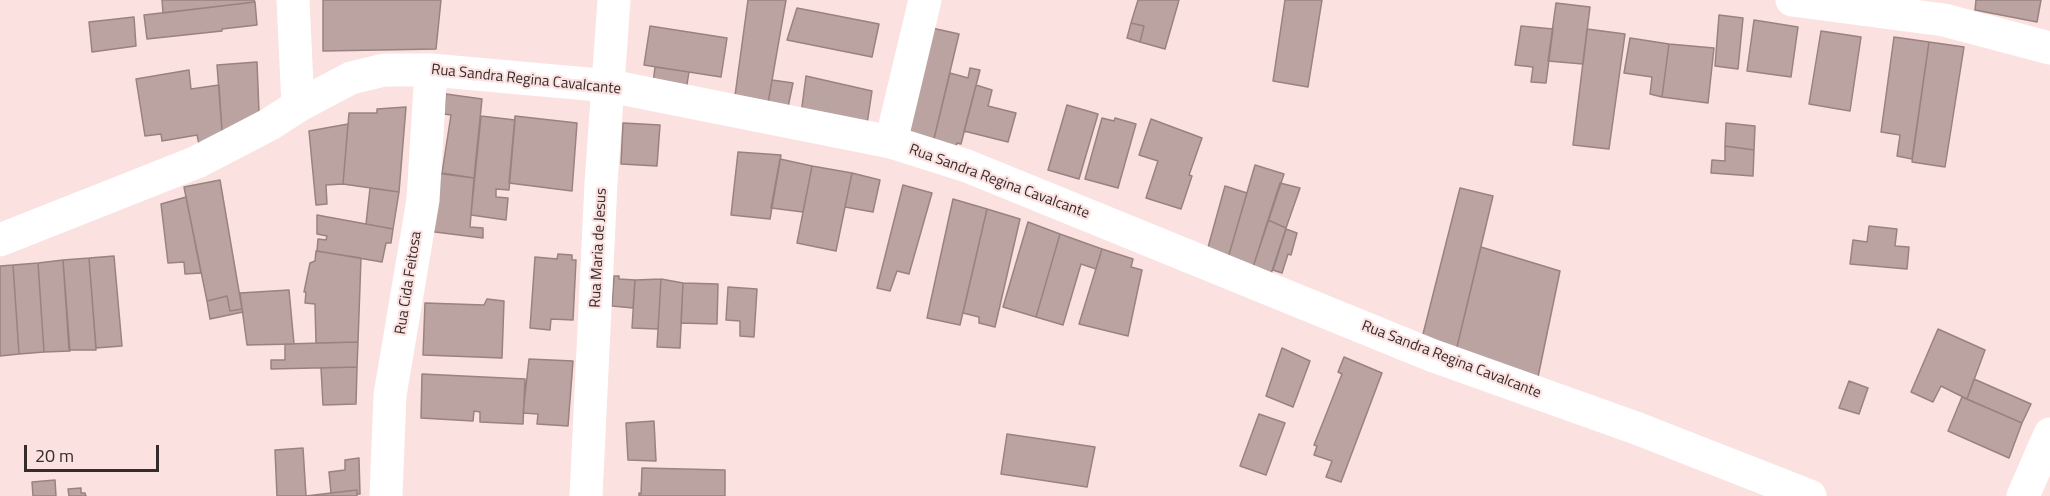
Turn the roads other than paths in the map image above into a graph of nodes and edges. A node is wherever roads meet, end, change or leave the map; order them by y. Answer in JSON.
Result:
{"nodes":[{"id":1,"x":293,"y":0,"type":"edge"},
{"id":2,"x":614,"y":0,"type":"edge"},
{"id":3,"x":925,"y":0,"type":"edge"},
{"id":4,"x":1792,"y":0,"type":"edge"},
{"id":5,"x":2050,"y":48,"type":"edge"},
{"id":6,"x":431,"y":70,"type":"junction"},
{"id":7,"x":610,"y":86,"type":"junction"},
{"id":8,"x":298,"y":106,"type":"junction"},
{"id":9,"x":891,"y":142,"type":"junction"},
{"id":10,"x":0,"y":240,"type":"edge"},
{"id":11,"x":2050,"y":434,"type":"edge"},
{"id":12,"x":386,"y":496,"type":"edge"},
{"id":13,"x":586,"y":496,"type":"edge"},
{"id":14,"x":1810,"y":496,"type":"edge"},
{"id":15,"x":2023,"y":496,"type":"edge"}],
"edges":[{"from":1,"to":8,"type":"street"},
{"from":2,"to":7,"type":"street","name":"Rua Maria de Jesus"},
{"from":3,"to":9,"type":"street"},
{"from":4,"to":5,"type":"street"},
{"from":6,"to":7,"type":"street","name":"Rua Sandra Regina Cavalcante"},
{"from":6,"to":8,"type":"street","name":"Rua Sandra Regina Cavalcante"},
{"from":6,"to":12,"type":"street","name":"Rua Cida Feitosa"},
{"from":7,"to":9,"type":"street","name":"Rua Sandra Regina Cavalcante"},
{"from":7,"to":13,"type":"street","name":"Rua Maria de Jesus"},
{"from":8,"to":10,"type":"street","name":"Rua Sandra Regina Cavalcante"},
{"from":9,"to":14,"type":"street","name":"Rua Sandra Regina Cavalcante"},
{"from":11,"to":15,"type":"street"}]}
